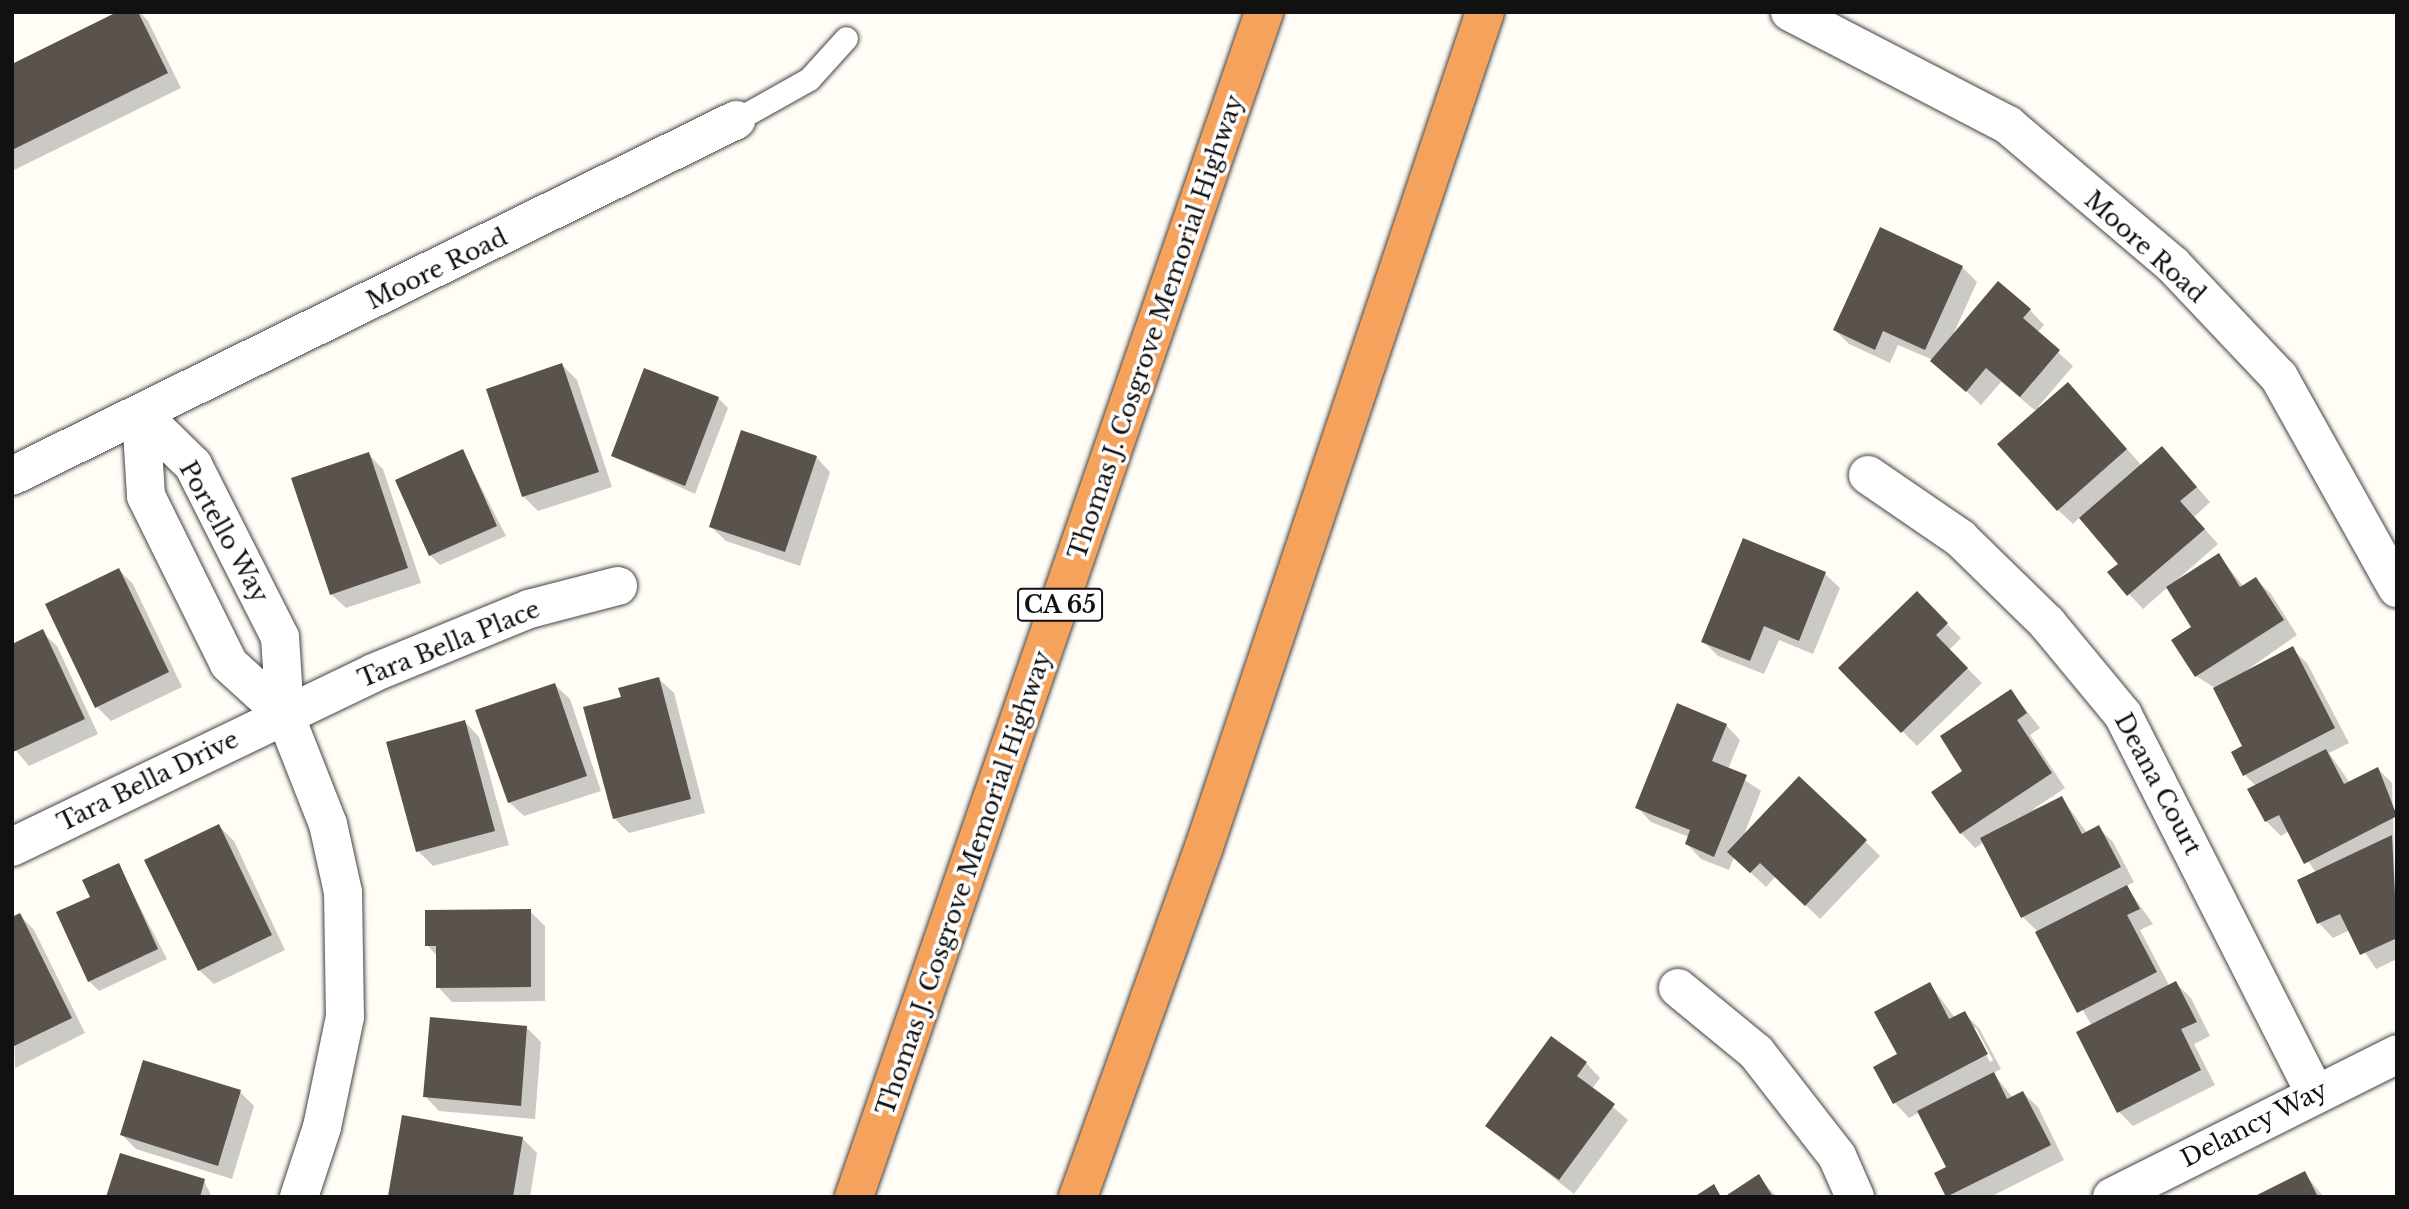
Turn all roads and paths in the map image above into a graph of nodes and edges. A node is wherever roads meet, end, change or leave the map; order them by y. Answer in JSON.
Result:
{"nodes":[{"id":1,"x":1264,"y":12,"type":"edge"},
{"id":2,"x":1485,"y":12,"type":"edge"},
{"id":3,"x":1790,"y":12,"type":"edge"},
{"id":4,"x":846,"y":38,"type":"dead end"},
{"id":5,"x":736,"y":120,"type":"joint"},
{"id":6,"x":141,"y":414,"type":"junction"},
{"id":7,"x":1868,"y":475,"type":"dead end"},
{"id":8,"x":12,"y":476,"type":"edge"},
{"id":9,"x":618,"y":586,"type":"dead end"},
{"id":10,"x":2397,"y":588,"type":"edge"},
{"id":11,"x":285,"y":715,"type":"junction"},
{"id":12,"x":12,"y":847,"type":"edge"},
{"id":13,"x":1678,"y":988,"type":"dead end"},
{"id":14,"x":2397,"y":1054,"type":"edge"},
{"id":15,"x":2314,"y":1092,"type":"junction"},
{"id":16,"x":299,"y":1197,"type":"edge"},
{"id":17,"x":854,"y":1197,"type":"edge"},
{"id":18,"x":1079,"y":1197,"type":"edge"},
{"id":19,"x":1855,"y":1197,"type":"edge"},
{"id":20,"x":2112,"y":1197,"type":"edge"}],
"edges":[{"from":1,"to":17,"type":"highway","name":"Thomas J. Cosgrove Memorial Highway","number":"CA 65"},
{"from":2,"to":18,"type":"highway"},
{"from":3,"to":10,"type":"street","name":"Moore Road"},
{"from":4,"to":5,"type":"lane","name":"Moore Road"},
{"from":5,"to":6,"type":"street","name":"Moore Road"},
{"from":6,"to":8,"type":"street","name":"Moore Road"},
{"from":6,"to":11,"type":"street","name":"Portello Way"},
{"from":6,"to":11,"type":"street","name":"Portello Way"},
{"from":7,"to":15,"type":"street","name":"Deana Court"},
{"from":9,"to":11,"type":"street","name":"Tara Bella Place"},
{"from":11,"to":12,"type":"street","name":"Tara Bella Drive"},
{"from":11,"to":16,"type":"street","name":"Portello Way"},
{"from":13,"to":19,"type":"street"},
{"from":14,"to":15,"type":"street","name":"Delancy Way"},
{"from":15,"to":20,"type":"street","name":"Delancy Way"}]}
